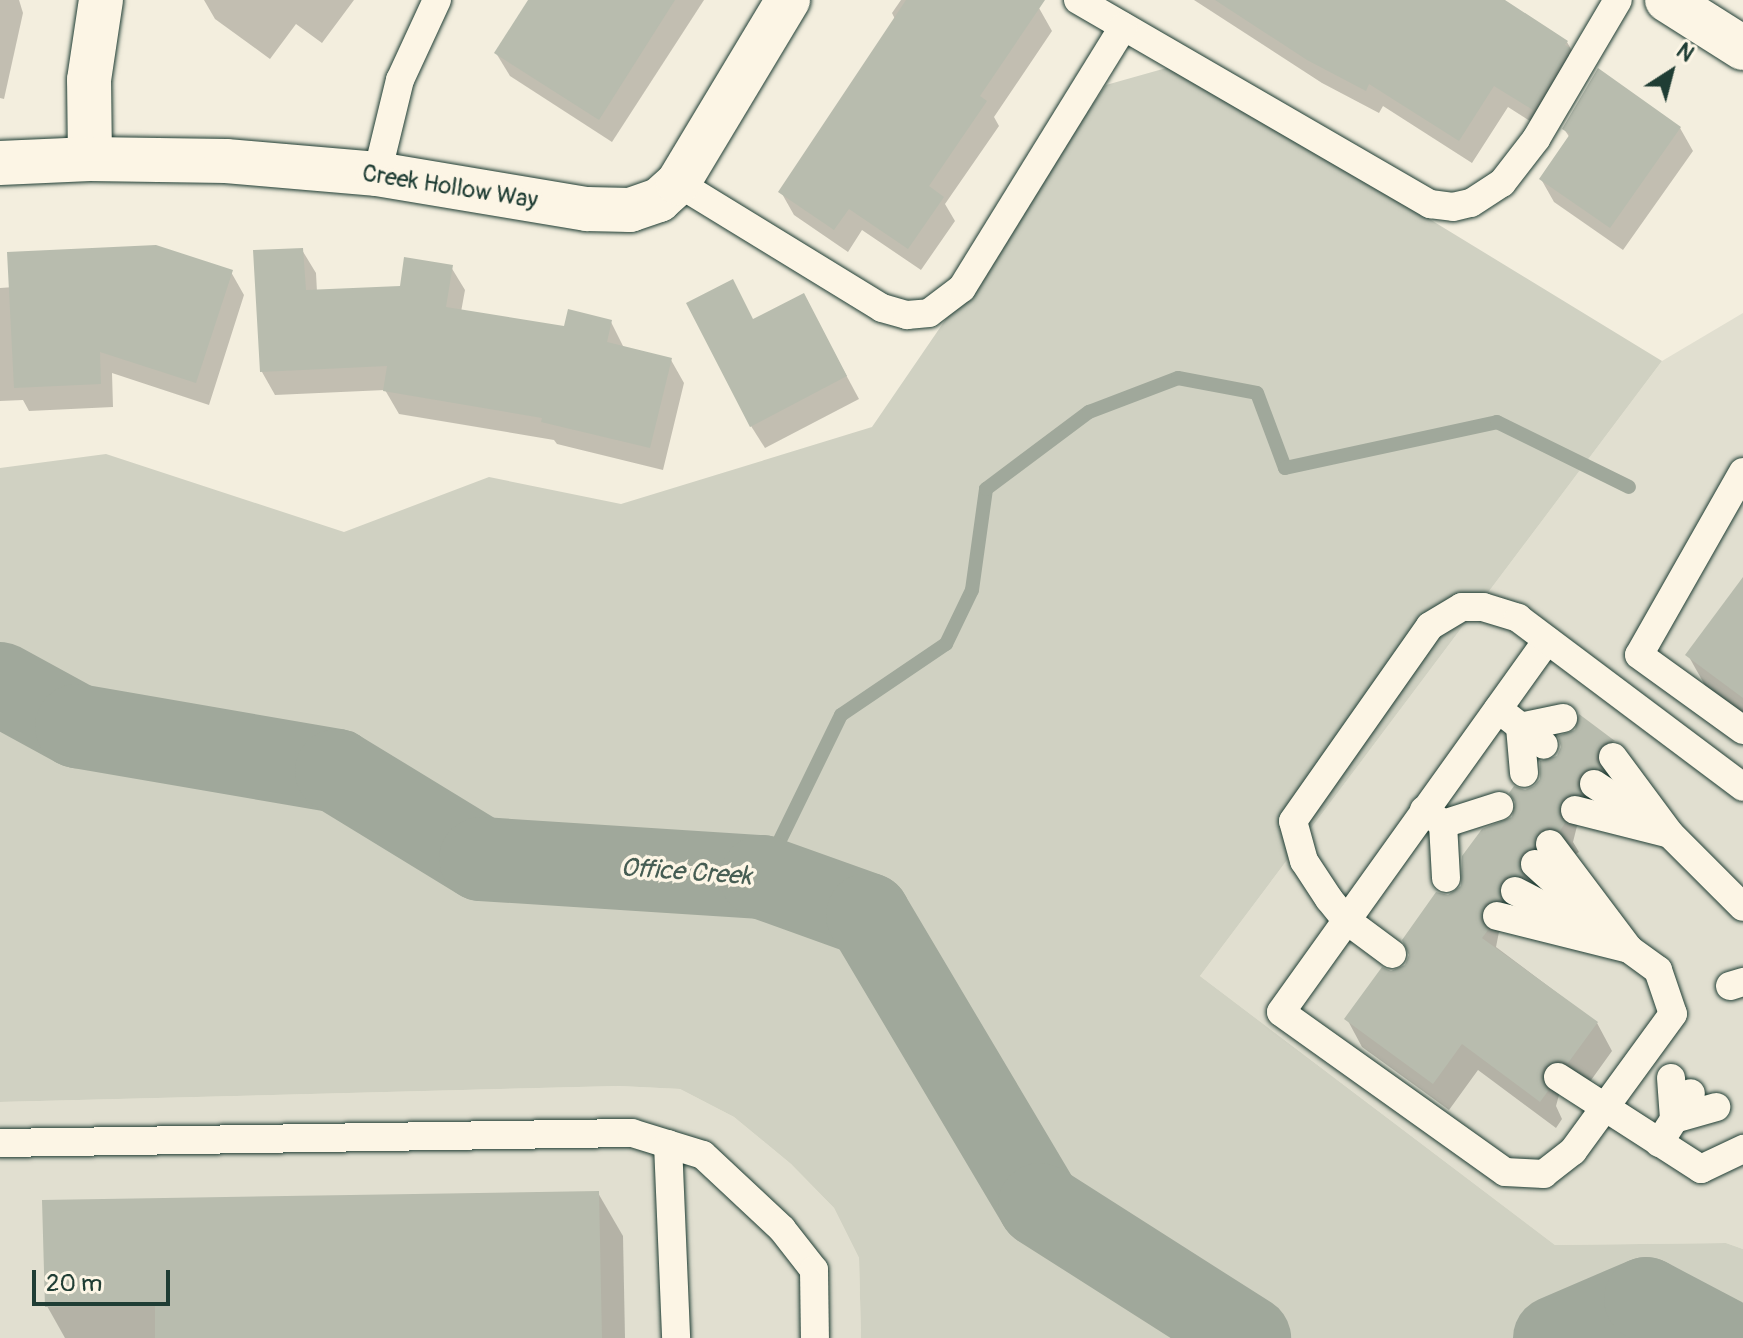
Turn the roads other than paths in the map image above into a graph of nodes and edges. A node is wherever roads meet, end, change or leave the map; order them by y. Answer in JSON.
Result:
{"nodes":[{"id":1,"x":101,"y":0,"type":"edge"},
{"id":2,"x":437,"y":0,"type":"edge"},
{"id":3,"x":788,"y":0,"type":"edge"},
{"id":4,"x":1078,"y":0,"type":"edge"},
{"id":5,"x":1618,"y":0,"type":"edge"},
{"id":6,"x":1667,"y":0,"type":"edge"},
{"id":7,"x":1123,"y":27,"type":"junction"},
{"id":8,"x":1743,"y":48,"type":"edge"},
{"id":9,"x":90,"y":159,"type":"junction"},
{"id":10,"x":0,"y":163,"type":"edge"},
{"id":11,"x":377,"y":174,"type":"junction"},
{"id":12,"x":678,"y":183,"type":"junction"},
{"id":13,"x":1743,"y":472,"type":"edge"},
{"id":14,"x":1547,"y":641,"type":"junction"},
{"id":15,"x":1498,"y":709,"type":"junction"},
{"id":16,"x":1563,"y":718,"type":"dead end"},
{"id":17,"x":1520,"y":727,"type":"junction"},
{"id":18,"x":1743,"y":730,"type":"edge"},
{"id":19,"x":1544,"y":745,"type":"dead end"},
{"id":20,"x":1613,"y":757,"type":"dead end"},
{"id":21,"x":1524,"y":773,"type":"dead end"},
{"id":22,"x":1594,"y":784,"type":"dead end"},
{"id":23,"x":1743,"y":787,"type":"edge"},
{"id":24,"x":1575,"y":810,"type":"dead end"},
{"id":25,"x":1492,"y":816,"type":"dead end"},
{"id":26,"x":1434,"y":817,"type":"junction"},
{"id":27,"x":1670,"y":834,"type":"junction"},
{"id":28,"x":1463,"y":854,"type":"dead end"},
{"id":29,"x":1542,"y":854,"type":"dead end"},
{"id":30,"x":1446,"y":878,"type":"dead end"},
{"id":31,"x":1515,"y":891,"type":"dead end"},
{"id":32,"x":1743,"y":907,"type":"edge"},
{"id":33,"x":1497,"y":916,"type":"dead end"},
{"id":34,"x":1346,"y":920,"type":"junction"},
{"id":35,"x":1629,"y":949,"type":"junction"},
{"id":36,"x":1392,"y":954,"type":"dead end"},
{"id":37,"x":1558,"y":1077,"type":"dead end"},
{"id":38,"x":1605,"y":1107,"type":"junction"},
{"id":39,"x":1674,"y":1119,"type":"junction"},
{"id":40,"x":0,"y":1143,"type":"edge"},
{"id":41,"x":1659,"y":1143,"type":"junction"},
{"id":42,"x":668,"y":1144,"type":"junction"},
{"id":43,"x":1743,"y":1149,"type":"edge"},
{"id":44,"x":676,"y":1338,"type":"edge"},
{"id":45,"x":815,"y":1338,"type":"edge"}],
"edges":[{"from":1,"to":9,"type":"street"},
{"from":2,"to":11,"type":"lane"},
{"from":3,"to":12,"type":"street","name":"Creek Hollow Way"},
{"from":4,"to":7,"type":"lane"},
{"from":5,"to":7,"type":"lane"},
{"from":6,"to":8,"type":"street"},
{"from":7,"to":12,"type":"lane"},
{"from":9,"to":10,"type":"street","name":"Creek Hollow Way"},
{"from":9,"to":11,"type":"street","name":"Creek Hollow Way"},
{"from":11,"to":12,"type":"street","name":"Creek Hollow Way"},
{"from":13,"to":18,"type":"lane"},
{"from":14,"to":15,"type":"lane"},
{"from":14,"to":23,"type":"lane"},
{"from":14,"to":34,"type":"lane"},
{"from":15,"to":17,"type":"lane"},
{"from":15,"to":26,"type":"lane"},
{"from":16,"to":17,"type":"lane"},
{"from":17,"to":19,"type":"lane"},
{"from":17,"to":21,"type":"lane"},
{"from":20,"to":27,"type":"lane"},
{"from":22,"to":27,"type":"lane"},
{"from":24,"to":27,"type":"lane"},
{"from":25,"to":26,"type":"lane"},
{"from":26,"to":28,"type":"lane"},
{"from":26,"to":30,"type":"lane"},
{"from":26,"to":34,"type":"lane"},
{"from":27,"to":32,"type":"lane"},
{"from":29,"to":35,"type":"lane"},
{"from":31,"to":35,"type":"lane"},
{"from":33,"to":35,"type":"lane"},
{"from":34,"to":36,"type":"lane"},
{"from":34,"to":38,"type":"lane"},
{"from":35,"to":38,"type":"lane"},
{"from":37,"to":38,"type":"lane"},
{"from":38,"to":41,"type":"lane"},
{"from":39,"to":39,"type":"lane"},
{"from":39,"to":41,"type":"lane"},
{"from":40,"to":42,"type":"lane"},
{"from":41,"to":43,"type":"lane"},
{"from":42,"to":44,"type":"lane"},
{"from":42,"to":45,"type":"lane"}]}
